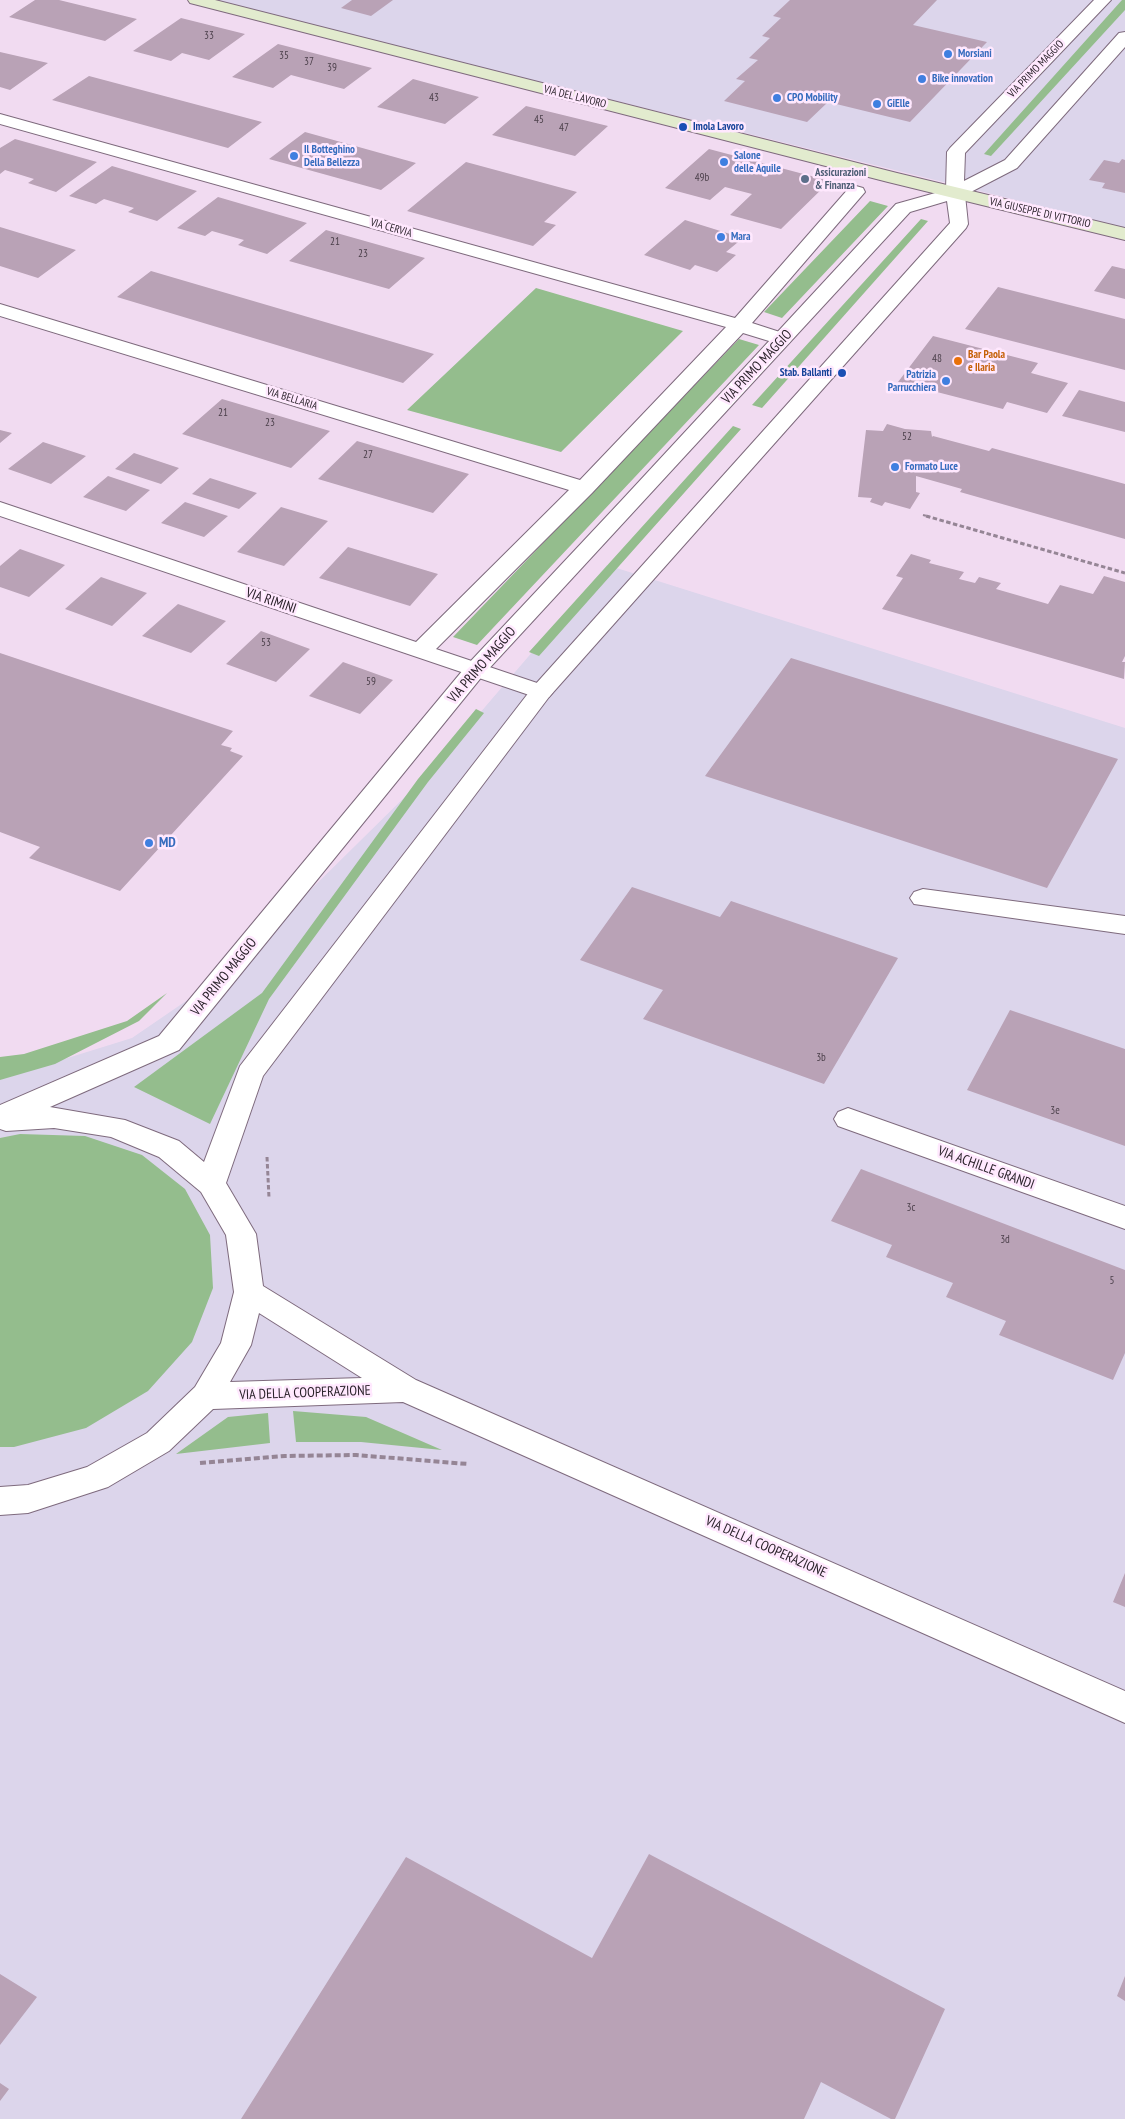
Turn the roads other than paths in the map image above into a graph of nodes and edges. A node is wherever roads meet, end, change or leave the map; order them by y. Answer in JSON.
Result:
{"nodes":[{"id":1,"x":196,"y":0,"type":"edge"},
{"id":2,"x":1103,"y":0,"type":"edge"},
{"id":3,"x":1125,"y":37,"type":"edge"},
{"id":4,"x":0,"y":119,"type":"edge"},
{"id":5,"x":856,"y":192,"type":"dead end"},
{"id":6,"x":955,"y":193,"type":"junction"},
{"id":7,"x":1125,"y":234,"type":"edge"},
{"id":8,"x":0,"y":310,"type":"edge"},
{"id":9,"x":739,"y":325,"type":"junction"},
{"id":10,"x":782,"y":339,"type":"junction"},
{"id":11,"x":584,"y":488,"type":"junction"},
{"id":12,"x":0,"y":509,"type":"edge"},
{"id":13,"x":420,"y":651,"type":"junction"},
{"id":14,"x":476,"y":669,"type":"junction"},
{"id":15,"x":541,"y":692,"type":"junction"},
{"id":16,"x":923,"y":898,"type":"dead end"},
{"id":17,"x":1125,"y":925,"type":"edge"},
{"id":18,"x":0,"y":1116,"type":"edge"},
{"id":19,"x":848,"y":1119,"type":"dead end"},
{"id":20,"x":0,"y":1121,"type":"edge"},
{"id":21,"x":211,"y":1184,"type":"junction"},
{"id":22,"x":1125,"y":1218,"type":"edge"},
{"id":23,"x":249,"y":1292,"type":"junction"},
{"id":24,"x":405,"y":1389,"type":"junction"},
{"id":25,"x":206,"y":1396,"type":"junction"},
{"id":26,"x":0,"y":1501,"type":"edge"},
{"id":27,"x":1125,"y":1707,"type":"edge"}],
"edges":[{"from":1,"to":6,"type":"main road","name":"VIA DEL LAVORO"},
{"from":2,"to":6,"type":"street","name":"VIA PRIMO MAGGIO"},
{"from":3,"to":6,"type":"street","name":"VIA PRIMO MAGGIO"},
{"from":4,"to":9,"type":"street","name":"VIA CERVIA"},
{"from":5,"to":9,"type":"street"},
{"from":6,"to":7,"type":"main road","name":"VIA GIUSEPPE DI VITTORIO"},
{"from":6,"to":10,"type":"street","name":"VIA PRIMO MAGGIO"},
{"from":6,"to":15,"type":"street","name":"VIA PRIMO MAGGIO"},
{"from":8,"to":11,"type":"street","name":"VIA BELLARIA"},
{"from":9,"to":10,"type":"street","name":"VIA CERVIA"},
{"from":9,"to":11,"type":"street"},
{"from":10,"to":14,"type":"street","name":"VIA PRIMO MAGGIO"},
{"from":11,"to":13,"type":"street"},
{"from":12,"to":13,"type":"street","name":"VIA RIMINI"},
{"from":13,"to":14,"type":"street","name":"VIA RIMINI"},
{"from":14,"to":15,"type":"street","name":"VIA RIMINI"},
{"from":14,"to":18,"type":"street","name":"VIA PRIMO MAGGIO"},
{"from":15,"to":21,"type":"street","name":"VIA PRIMO MAGGIO"},
{"from":16,"to":17,"type":"street"},
{"from":19,"to":22,"type":"street","name":"VIA ACHILLE GRANDI"},
{"from":20,"to":21,"type":"street"},
{"from":21,"to":23,"type":"street"},
{"from":23,"to":24,"type":"street","name":"VIA DELLA COOPERAZIONE"},
{"from":23,"to":25,"type":"street"},
{"from":24,"to":25,"type":"street","name":"VIA DELLA COOPERAZIONE"},
{"from":24,"to":27,"type":"street","name":"VIA DELLA COOPERAZIONE"},
{"from":25,"to":26,"type":"street"}]}
